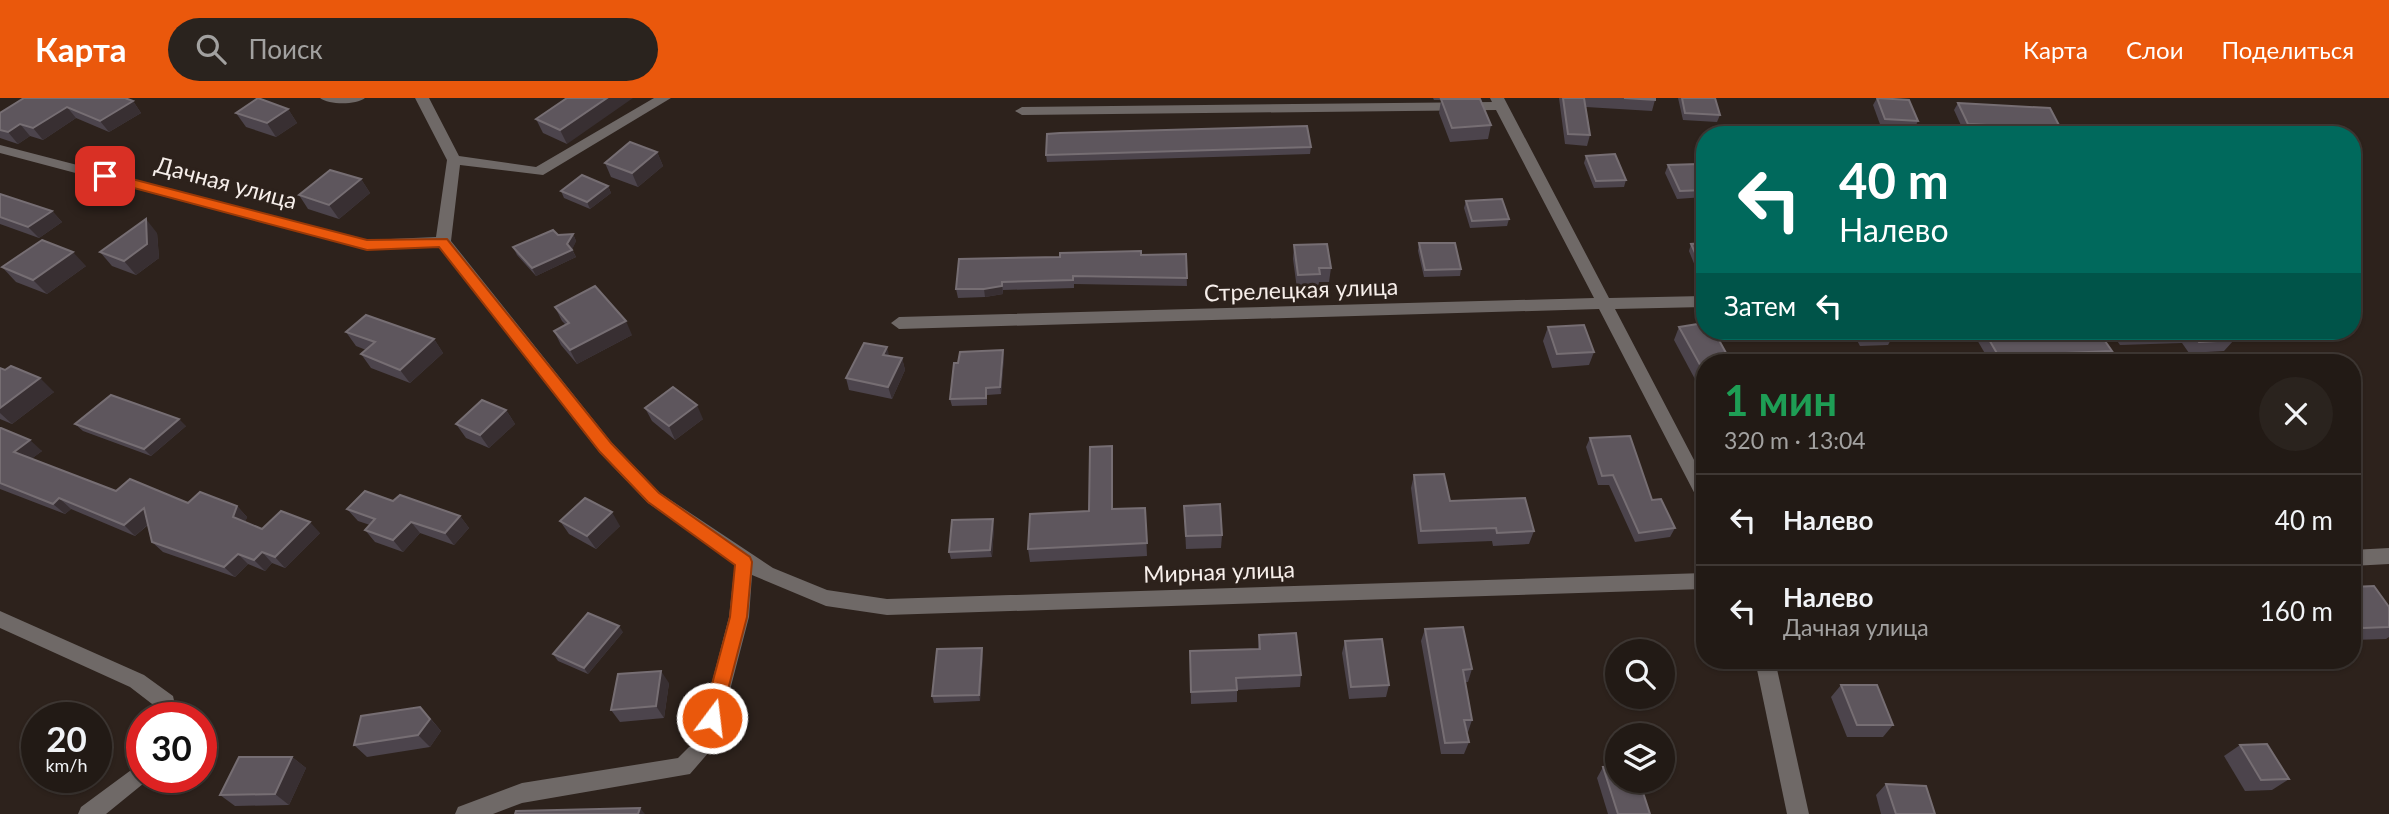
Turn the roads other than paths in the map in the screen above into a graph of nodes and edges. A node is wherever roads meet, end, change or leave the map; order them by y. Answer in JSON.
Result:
{"nodes":[{"id":1,"x":327,"y":98,"type":"edge"},
{"id":2,"x":358,"y":98,"type":"edge"},
{"id":3,"x":422,"y":98,"type":"edge"},
{"id":4,"x":664,"y":98,"type":"edge"},
{"id":5,"x":1499,"y":102,"type":"edge"},
{"id":6,"x":1022,"y":111,"type":"dead end"},
{"id":7,"x":0,"y":149,"type":"edge"},
{"id":8,"x":454,"y":160,"type":"junction"},
{"id":9,"x":443,"y":242,"type":"junction"},
{"id":10,"x":1696,"y":301,"type":"edge"},
{"id":11,"x":1607,"y":304,"type":"junction"},
{"id":12,"x":899,"y":323,"type":"dead end"},
{"id":13,"x":1696,"y":479,"type":"edge"},
{"id":14,"x":2389,"y":556,"type":"edge"},
{"id":15,"x":2361,"y":558,"type":"edge"},
{"id":16,"x":744,"y":562,"type":"junction"},
{"id":17,"x":1696,"y":581,"type":"edge"},
{"id":18,"x":0,"y":618,"type":"edge"},
{"id":19,"x":1767,"y":669,"type":"edge"},
{"id":20,"x":166,"y":702,"type":"edge"},
{"id":21,"x":126,"y":785,"type":"edge"},
{"id":22,"x":467,"y":813,"type":"edge"},
{"id":23,"x":89,"y":814,"type":"edge"},
{"id":24,"x":1798,"y":814,"type":"edge"}],
"edges":[{"from":1,"to":2,"type":"street"},
{"from":3,"to":8,"type":"street"},
{"from":4,"to":8,"type":"street"},
{"from":5,"to":6,"type":"street"},
{"from":5,"to":11,"type":"street"},
{"from":7,"to":9,"type":"street","name":"Дачная улица"},
{"from":8,"to":9,"type":"street"},
{"from":9,"to":16,"type":"street","name":"Мирная улица"},
{"from":10,"to":11,"type":"street","name":"Стрелецкая улица"},
{"from":11,"to":12,"type":"street","name":"Стрелецкая улица"},
{"from":11,"to":13,"type":"street"},
{"from":14,"to":15,"type":"street"},
{"from":16,"to":17,"type":"street","name":"Мирная улица"},
{"from":16,"to":22,"type":"street"},
{"from":18,"to":20,"type":"street"},
{"from":19,"to":24,"type":"street"},
{"from":21,"to":23,"type":"street"}]}
